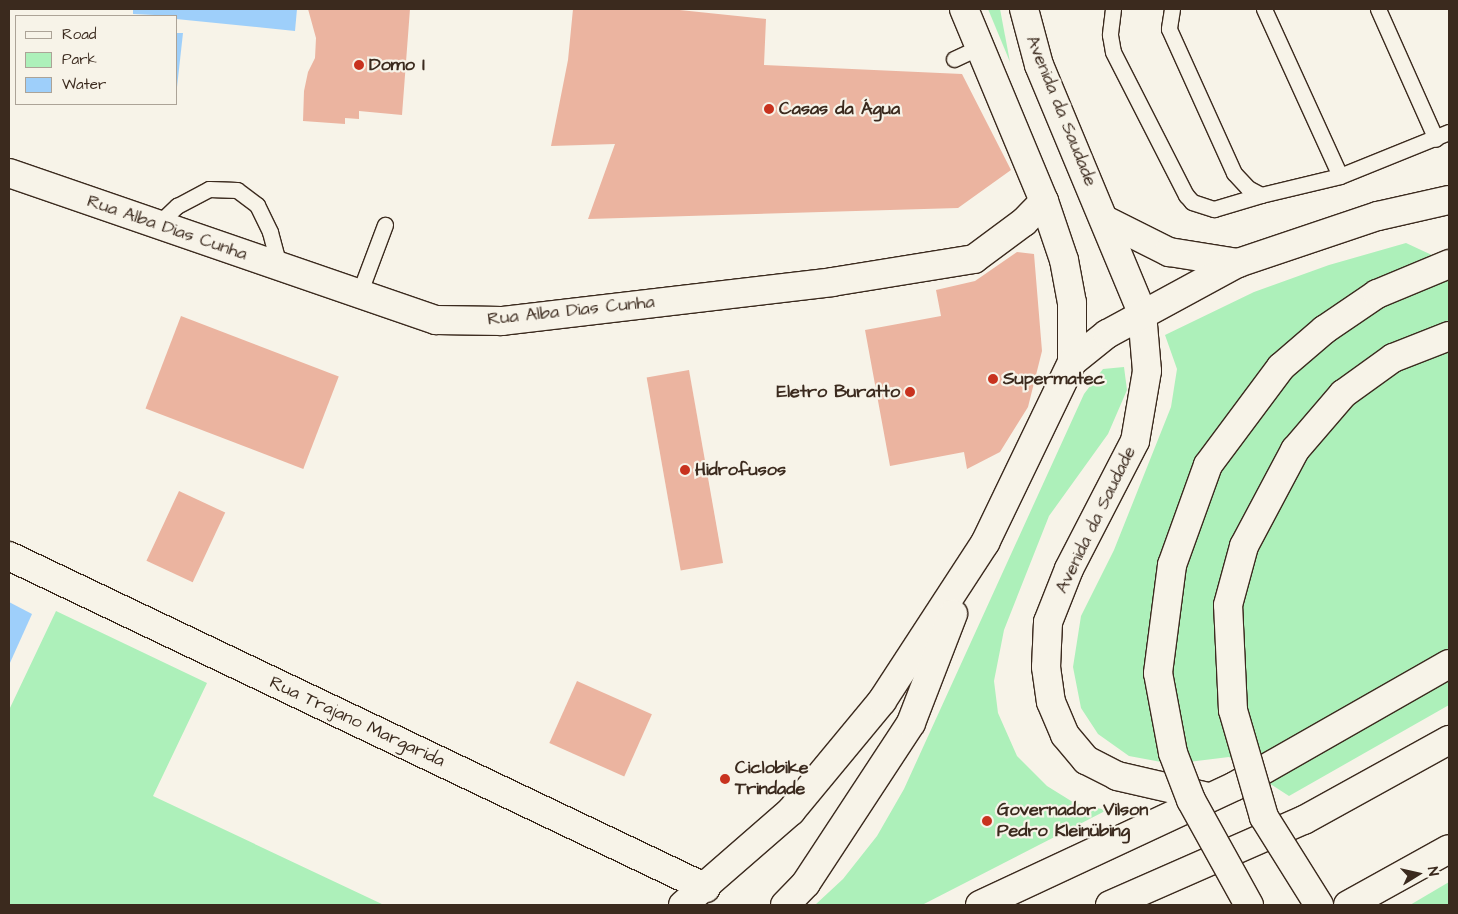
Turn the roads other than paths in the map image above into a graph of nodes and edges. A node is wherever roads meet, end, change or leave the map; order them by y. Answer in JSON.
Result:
{"nodes":[{"id":1,"x":964,"y":9,"type":"edge"},
{"id":2,"x":1024,"y":9,"type":"edge"},
{"id":3,"x":1113,"y":9,"type":"edge"},
{"id":4,"x":1172,"y":9,"type":"edge"},
{"id":5,"x":1264,"y":9,"type":"edge"},
{"id":6,"x":1378,"y":9,"type":"edge"},
{"id":7,"x":980,"y":47,"type":"junction"},
{"id":8,"x":954,"y":59,"type":"dead end"},
{"id":9,"x":1442,"y":136,"type":"edge"},
{"id":10,"x":9,"y":173,"type":"edge"},
{"id":11,"x":1340,"y":176,"type":"junction"},
{"id":12,"x":1261,"y":195,"type":"junction"},
{"id":13,"x":1449,"y":200,"type":"edge"},
{"id":14,"x":1044,"y":201,"type":"junction"},
{"id":15,"x":1105,"y":220,"type":"junction"},
{"id":16,"x":157,"y":224,"type":"junction"},
{"id":17,"x":384,"y":225,"type":"dead end"},
{"id":18,"x":1238,"y":263,"type":"junction"},
{"id":19,"x":1449,"y":264,"type":"edge"},
{"id":20,"x":279,"y":266,"type":"junction"},
{"id":21,"x":359,"y":294,"type":"junction"},
{"id":22,"x":1142,"y":312,"type":"junction"},
{"id":23,"x":1449,"y":336,"type":"edge"},
{"id":24,"x":1072,"y":362,"type":"junction"},
{"id":25,"x":9,"y":556,"type":"edge"},
{"id":26,"x":972,"y":564,"type":"junction"},
{"id":27,"x":1449,"y":664,"type":"edge"},
{"id":28,"x":1449,"y":740,"type":"edge"},
{"id":29,"x":1212,"y":798,"type":"junction"},
{"id":30,"x":1449,"y":849,"type":"edge"},
{"id":31,"x":706,"y":888,"type":"junction"},
{"id":32,"x":683,"y":905,"type":"edge"},
{"id":33,"x":785,"y":905,"type":"edge"},
{"id":34,"x":980,"y":905,"type":"edge"},
{"id":35,"x":1110,"y":905,"type":"edge"},
{"id":36,"x":1249,"y":905,"type":"edge"},
{"id":37,"x":1319,"y":905,"type":"edge"},
{"id":38,"x":1348,"y":905,"type":"edge"}],
"edges":[{"from":1,"to":7,"type":"main road"},
{"from":2,"to":15,"type":"main road","name":"Avenida da Saudade"},
{"from":3,"to":12,"type":"lane"},
{"from":4,"to":12,"type":"lane"},
{"from":5,"to":11,"type":"lane"},
{"from":6,"to":9,"type":"lane"},
{"from":7,"to":8,"type":"lane"},
{"from":7,"to":14,"type":"main road"},
{"from":9,"to":11,"type":"lane"},
{"from":10,"to":16,"type":"main road","name":"Rua Alba Dias Cunha"},
{"from":11,"to":12,"type":"lane"},
{"from":13,"to":18,"type":"main road"},
{"from":14,"to":21,"type":"main road","name":"Rua Alba Dias Cunha"},
{"from":14,"to":24,"type":"main road"},
{"from":15,"to":18,"type":"main road"},
{"from":15,"to":22,"type":"main road","name":"Avenida da Saudade"},
{"from":16,"to":20,"type":"main road","name":"Rua Alba Dias Cunha"},
{"from":16,"to":20,"type":"lane"},
{"from":17,"to":21,"type":"lane"},
{"from":18,"to":22,"type":"main road"},
{"from":19,"to":36,"type":"main road","bridge":true},
{"from":20,"to":21,"type":"main road","name":"Rua Alba Dias Cunha"},
{"from":22,"to":24,"type":"main road"},
{"from":22,"to":29,"type":"main road","name":"Avenida da Saudade"},
{"from":23,"to":37,"type":"main road","bridge":true},
{"from":24,"to":26,"type":"main road"},
{"from":25,"to":31,"type":"main road","name":"Rua Trajano Margarida"},
{"from":26,"to":31,"type":"main road"},
{"from":26,"to":33,"type":"main road"},
{"from":27,"to":29,"type":"main road"},
{"from":28,"to":35,"type":"main road"},
{"from":29,"to":34,"type":"main road"},
{"from":30,"to":38,"type":"main road"},
{"from":31,"to":32,"type":"main road"}]}
